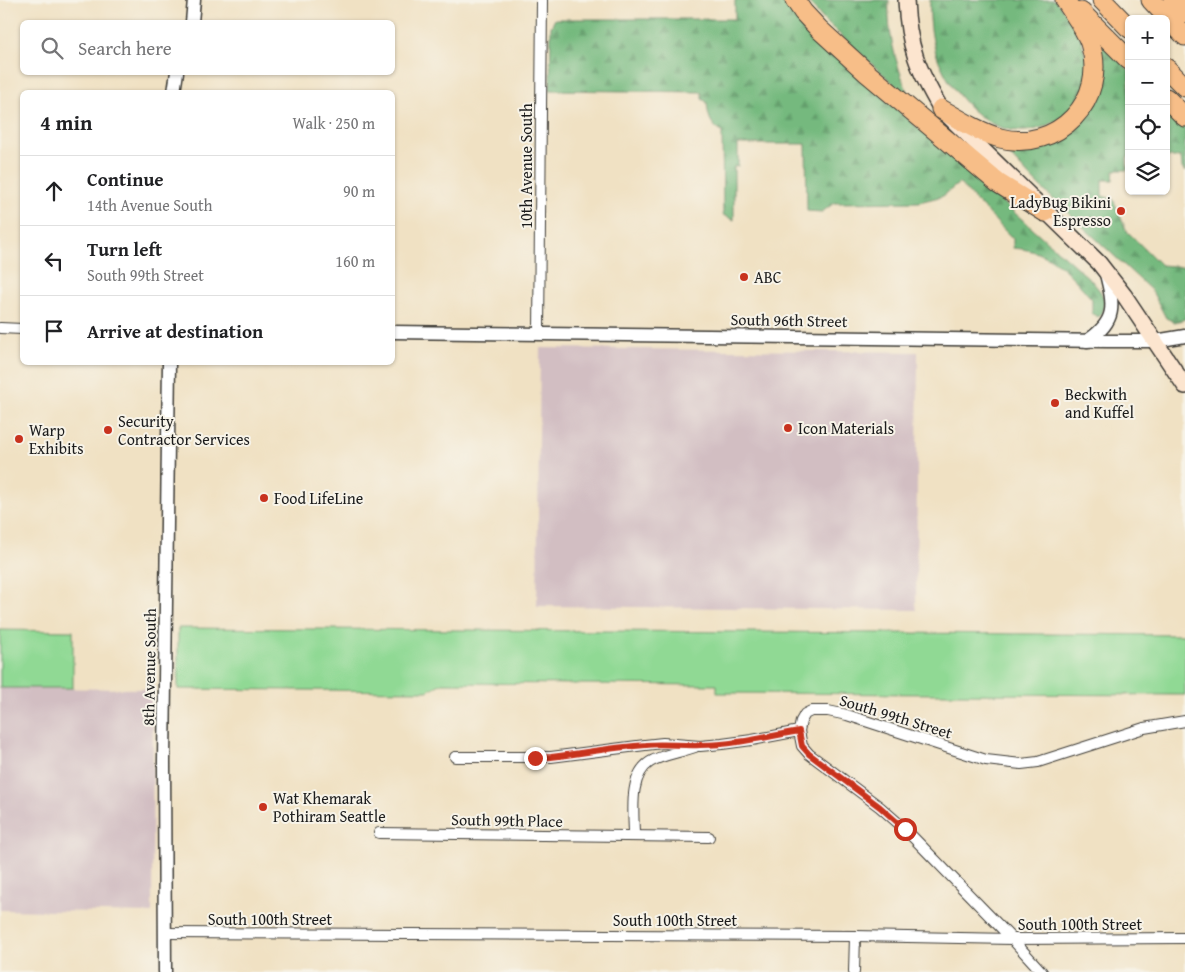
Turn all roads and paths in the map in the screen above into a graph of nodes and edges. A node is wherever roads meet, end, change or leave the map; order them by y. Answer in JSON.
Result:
{"nodes":[{"id":1,"x":194,"y":0,"type":"edge"},
{"id":2,"x":542,"y":0,"type":"edge"},
{"id":3,"x":795,"y":0,"type":"edge"},
{"id":4,"x":906,"y":0,"type":"edge"},
{"id":5,"x":1065,"y":0,"type":"edge"},
{"id":6,"x":1069,"y":0,"type":"edge"},
{"id":7,"x":1102,"y":0,"type":"edge"},
{"id":8,"x":1152,"y":0,"type":"edge"},
{"id":9,"x":1173,"y":0,"type":"edge"},
{"id":10,"x":1185,"y":13,"type":"edge"},
{"id":11,"x":192,"y":20,"type":"edge"},
{"id":12,"x":1125,"y":24,"type":"edge"},
{"id":13,"x":1185,"y":36,"type":"edge"},
{"id":14,"x":1125,"y":56,"type":"edge"},
{"id":15,"x":1170,"y":72,"type":"edge"},
{"id":16,"x":177,"y":75,"type":"edge"},
{"id":17,"x":1185,"y":88,"type":"edge"},
{"id":18,"x":174,"y":90,"type":"edge"},
{"id":19,"x":1170,"y":102,"type":"edge"},
{"id":20,"x":941,"y":109,"type":"junction"},
{"id":21,"x":1185,"y":117,"type":"edge"},
{"id":22,"x":1045,"y":212,"type":"junction"},
{"id":23,"x":1106,"y":272,"type":"junction"},
{"id":24,"x":0,"y":328,"type":"edge"},
{"id":25,"x":20,"y":329,"type":"edge"},
{"id":26,"x":395,"y":332,"type":"edge"},
{"id":27,"x":539,"y":332,"type":"junction"},
{"id":28,"x":1185,"y":336,"type":"edge"},
{"id":29,"x":1087,"y":341,"type":"junction"},
{"id":30,"x":1155,"y":341,"type":"junction"},
{"id":31,"x":169,"y":365,"type":"edge"},
{"id":32,"x":1185,"y":386,"type":"edge"},
{"id":33,"x":1185,"y":720,"type":"edge"},
{"id":34,"x":799,"y":731,"type":"junction"},
{"id":35,"x":700,"y":746,"type":"junction"},
{"id":36,"x":455,"y":757,"type":"dead end"},
{"id":37,"x":379,"y":833,"type":"dead end"},
{"id":38,"x":634,"y":836,"type":"junction"},
{"id":39,"x":709,"y":837,"type":"dead end"},
{"id":40,"x":165,"y":934,"type":"junction"},
{"id":41,"x":855,"y":936,"type":"junction"},
{"id":42,"x":1185,"y":938,"type":"edge"},
{"id":43,"x":1012,"y":939,"type":"junction"},
{"id":44,"x":166,"y":972,"type":"edge"},
{"id":45,"x":854,"y":972,"type":"edge"},
{"id":46,"x":1042,"y":972,"type":"edge"}],
"edges":[{"from":1,"to":11,"type":"street"},
{"from":2,"to":27,"type":"street","name":"10th Avenue South"},
{"from":3,"to":22,"type":"highway"},
{"from":4,"to":20,"type":"main road"},
{"from":5,"to":20,"type":"highway"},
{"from":6,"to":14,"type":"highway"},
{"from":7,"to":12,"type":"highway"},
{"from":8,"to":13,"type":"highway"},
{"from":9,"to":10,"type":"highway"},
{"from":15,"to":17,"type":"highway"},
{"from":16,"to":18,"type":"street"},
{"from":19,"to":21,"type":"highway"},
{"from":20,"to":22,"type":"main road"},
{"from":22,"to":23,"type":"main road"},
{"from":23,"to":29,"type":"street"},
{"from":23,"to":30,"type":"main road"},
{"from":24,"to":25,"type":"street"},
{"from":26,"to":27,"type":"street","name":"South 96th Street"},
{"from":27,"to":29,"type":"street","name":"South 96th Street"},
{"from":28,"to":30,"type":"street","name":"South 96th Street"},
{"from":29,"to":30,"type":"street","name":"South 96th Street"},
{"from":30,"to":32,"type":"main road"},
{"from":31,"to":40,"type":"street","name":"8th Avenue South"},
{"from":33,"to":34,"type":"street","name":"South 99th Street"},
{"from":34,"to":35,"type":"street"},
{"from":34,"to":43,"type":"street"},
{"from":35,"to":36,"type":"street"},
{"from":35,"to":38,"type":"street"},
{"from":37,"to":38,"type":"street","name":"South 99th Place"},
{"from":38,"to":39,"type":"street","name":"South 99th Place"},
{"from":40,"to":41,"type":"street","name":"South 100th Street"},
{"from":40,"to":44,"type":"street","name":"8th Avenue South"},
{"from":41,"to":43,"type":"street","name":"South 100th Street"},
{"from":41,"to":45,"type":"street"},
{"from":42,"to":43,"type":"street","name":"South 100th Street"},
{"from":43,"to":46,"type":"street"}]}
